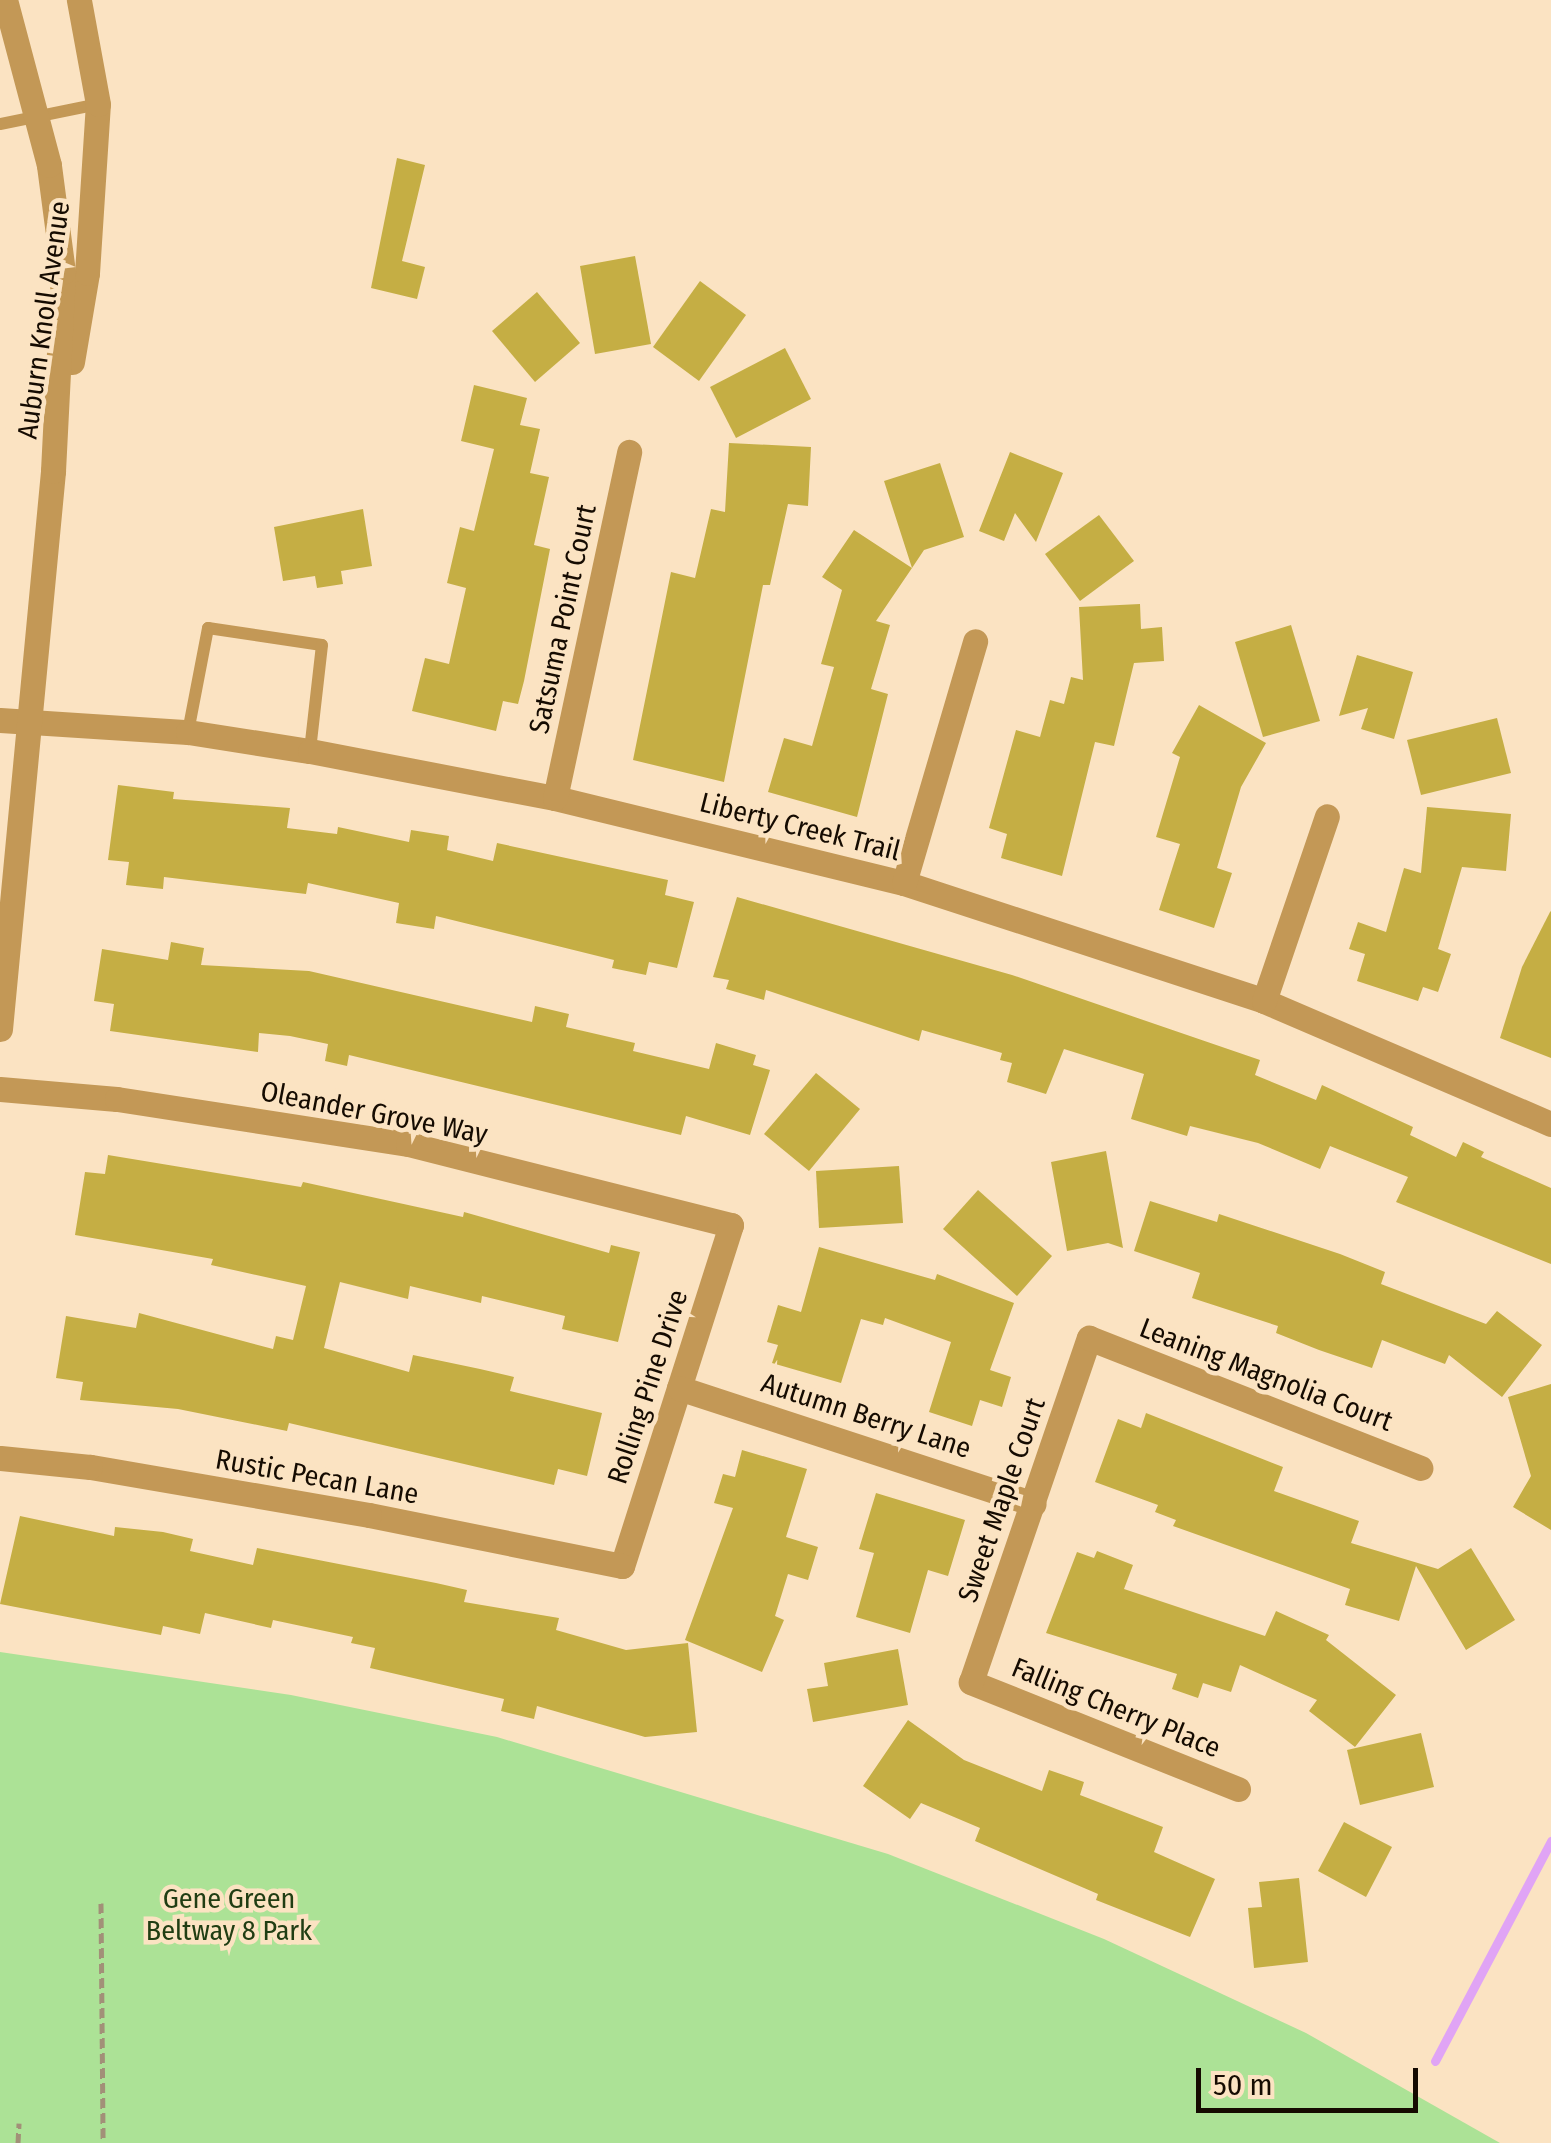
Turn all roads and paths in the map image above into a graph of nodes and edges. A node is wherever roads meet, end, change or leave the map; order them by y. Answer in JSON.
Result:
{"nodes":[{"id":1,"x":5,"y":0,"type":"edge"},
{"id":2,"x":79,"y":0,"type":"edge"},
{"id":3,"x":98,"y":104,"type":"junction"},
{"id":4,"x":36,"y":116,"type":"junction"},
{"id":5,"x":0,"y":124,"type":"edge"},
{"id":6,"x":629,"y":452,"type":"dead end"},
{"id":7,"x":53,"y":471,"type":"junction"},
{"id":8,"x":975,"y":641,"type":"dead end"},
{"id":9,"x":0,"y":720,"type":"edge"},
{"id":10,"x":28,"y":722,"type":"junction"},
{"id":11,"x":188,"y":732,"type":"junction"},
{"id":12,"x":310,"y":751,"type":"junction"},
{"id":13,"x":555,"y":798,"type":"junction"},
{"id":14,"x":1328,"y":816,"type":"dead end"},
{"id":15,"x":904,"y":882,"type":"junction"},
{"id":16,"x":1264,"y":1000,"type":"junction"},
{"id":17,"x":0,"y":1029,"type":"edge"},
{"id":18,"x":0,"y":1090,"type":"edge"},
{"id":19,"x":1551,"y":1124,"type":"edge"},
{"id":20,"x":731,"y":1225,"type":"joint"},
{"id":21,"x":1090,"y":1338,"type":"joint"},
{"id":22,"x":679,"y":1388,"type":"junction"},
{"id":23,"x":0,"y":1458,"type":"edge"},
{"id":24,"x":1420,"y":1468,"type":"dead end"},
{"id":25,"x":1033,"y":1504,"type":"junction"},
{"id":26,"x":622,"y":1566,"type":"joint"},
{"id":27,"x":972,"y":1682,"type":"joint"},
{"id":28,"x":1238,"y":1789,"type":"dead end"},
{"id":29,"x":101,"y":1903,"type":"dead end"},
{"id":30,"x":19,"y":2123,"type":"dead end"},
{"id":31,"x":18,"y":2143,"type":"edge"},
{"id":32,"x":103,"y":2143,"type":"edge"}],
"edges":[{"from":1,"to":4,"type":"street","name":"Auburn Knoll Avenue"},
{"from":2,"to":3,"type":"street","name":"Auburn Knoll Avenue"},
{"from":3,"to":4,"type":"lane"},
{"from":3,"to":7,"type":"street","name":"Auburn Knoll Avenue"},
{"from":4,"to":5,"type":"lane"},
{"from":4,"to":7,"type":"street","name":"Auburn Knoll Avenue"},
{"from":6,"to":13,"type":"street","name":"Satsuma Point Court"},
{"from":7,"to":10,"type":"street","name":"Auburn Knoll Avenue"},
{"from":8,"to":15,"type":"street"},
{"from":9,"to":10,"type":"street","name":"Liberty Creek Trail"},
{"from":10,"to":11,"type":"street","name":"Liberty Creek Trail"},
{"from":10,"to":17,"type":"street","name":"Auburn Knoll Avenue"},
{"from":11,"to":12,"type":"street","name":"Liberty Creek Trail"},
{"from":11,"to":12,"type":"lane"},
{"from":12,"to":13,"type":"street","name":"Liberty Creek Trail"},
{"from":13,"to":15,"type":"street","name":"Liberty Creek Trail"},
{"from":14,"to":16,"type":"street"},
{"from":15,"to":16,"type":"street","name":"Liberty Creek Trail"},
{"from":16,"to":19,"type":"street","name":"Liberty Creek Trail"},
{"from":18,"to":20,"type":"street","name":"Oleander Grove Way"},
{"from":20,"to":22,"type":"street","name":"Rolling Pine Drive"},
{"from":21,"to":24,"type":"street","name":"Leaning Magnolia Court"},
{"from":21,"to":25,"type":"street","name":"Sweet Maple Court"},
{"from":22,"to":25,"type":"street","name":"Autumn Berry Lane"},
{"from":22,"to":26,"type":"street","name":"Rolling Pine Drive"},
{"from":23,"to":26,"type":"street","name":"Rustic Pecan Lane"},
{"from":25,"to":27,"type":"street","name":"Sweet Maple Court"},
{"from":27,"to":28,"type":"street","name":"Falling Cherry Place"},
{"from":29,"to":32,"type":"path"},
{"from":30,"to":31,"type":"path"}]}
